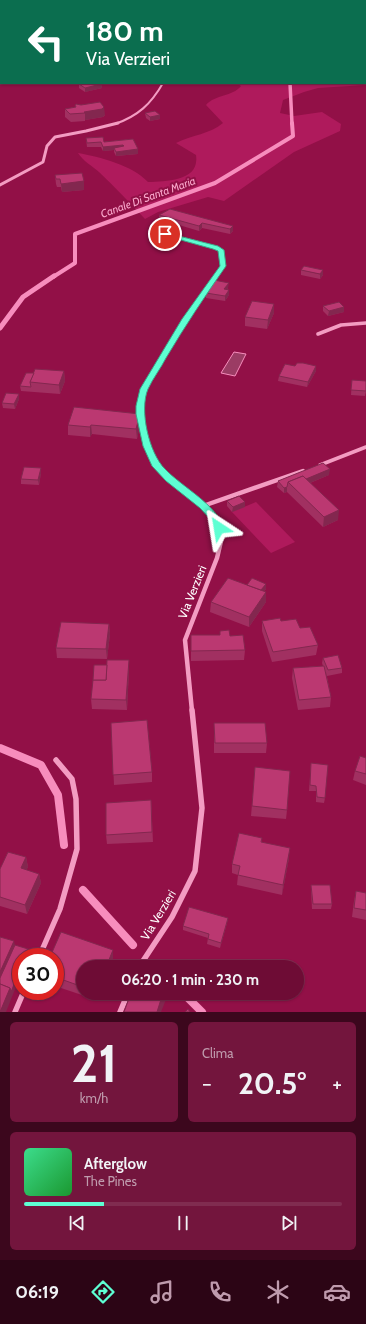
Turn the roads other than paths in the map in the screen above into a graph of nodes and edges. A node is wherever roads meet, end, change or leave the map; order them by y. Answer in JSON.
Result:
{"nodes":[{"id":1,"x":163,"y":84,"type":"edge"},
{"id":2,"x":0,"y":185,"type":"edge"},
{"id":3,"x":165,"y":234,"type":"dead end"},
{"id":4,"x":366,"y":323,"type":"edge"},
{"id":5,"x":318,"y":334,"type":"dead end"},
{"id":6,"x":366,"y":447,"type":"edge"},
{"id":7,"x":315,"y":467,"type":"edge"},
{"id":8,"x":308,"y":470,"type":"edge"},
{"id":9,"x":203,"y":506,"type":"junction"},
{"id":10,"x":56,"y":760,"type":"dead end"},
{"id":11,"x":43,"y":948,"type":"edge"},
{"id":12,"x":143,"y":960,"type":"edge"},
{"id":13,"x":20,"y":1000,"type":"edge"},
{"id":14,"x":125,"y":1000,"type":"edge"},
{"id":15,"x":15,"y":1012,"type":"edge"},
{"id":16,"x":120,"y":1012,"type":"edge"}],
"edges":[{"from":1,"to":2,"type":"street"},
{"from":3,"to":9,"type":"street","name":"Via Verzieri"},
{"from":4,"to":5,"type":"street"},
{"from":6,"to":7,"type":"street"},
{"from":8,"to":9,"type":"street"},
{"from":9,"to":12,"type":"street","name":"Via Verzieri"},
{"from":10,"to":11,"type":"street"},
{"from":13,"to":15,"type":"street"},
{"from":14,"to":16,"type":"street"}]}
